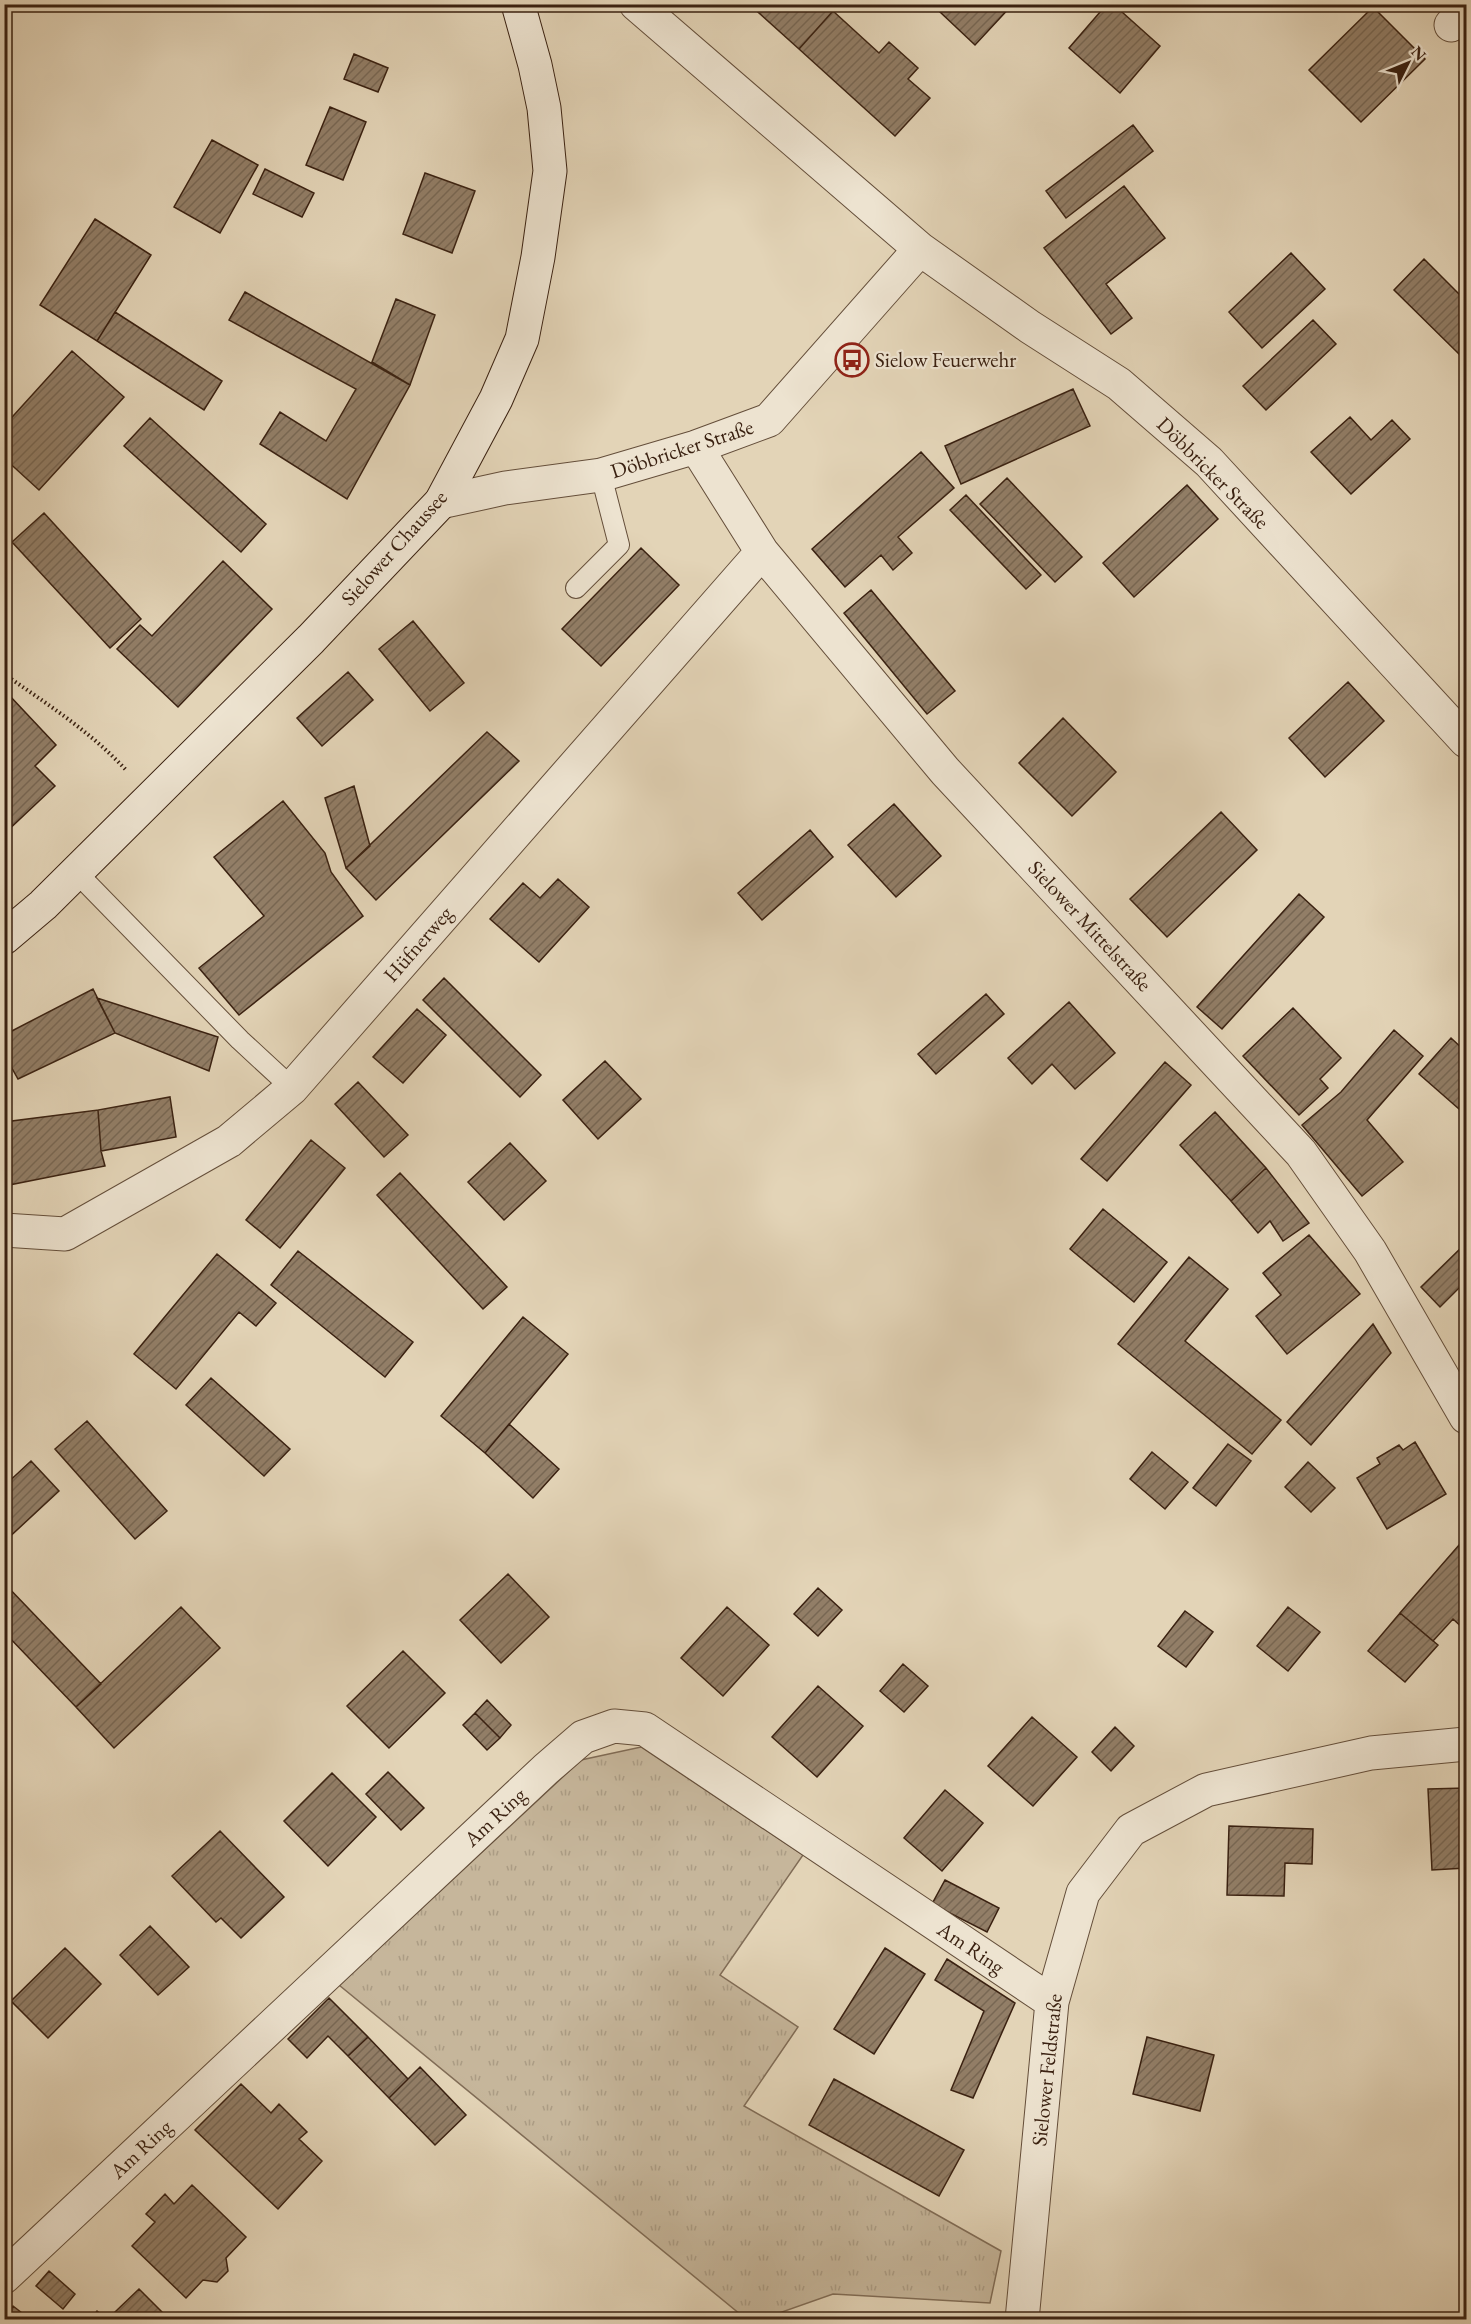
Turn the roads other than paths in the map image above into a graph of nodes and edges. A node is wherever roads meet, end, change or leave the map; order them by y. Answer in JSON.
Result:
{"nodes":[{"id":1,"x":518,"y":4,"type":"edge"},
{"id":2,"x":636,"y":4,"type":"edge"},
{"id":3,"x":920,"y":249,"type":"junction"},
{"id":4,"x":696,"y":447,"type":"junction"},
{"id":5,"x":601,"y":475,"type":"junction"},
{"id":6,"x":441,"y":502,"type":"junction"},
{"id":7,"x":762,"y":552,"type":"junction"},
{"id":8,"x":576,"y":588,"type":"dead end"},
{"id":9,"x":1467,"y":741,"type":"edge"},
{"id":10,"x":76,"y":872,"type":"junction"},
{"id":11,"x":4,"y":938,"type":"edge"},
{"id":12,"x":292,"y":1088,"type":"junction"},
{"id":13,"x":4,"y":1230,"type":"edge"},
{"id":14,"x":1467,"y":1416,"type":"edge"},
{"id":15,"x":1467,"y":1743,"type":"edge"},
{"id":16,"x":1052,"y":2002,"type":"junction"},
{"id":17,"x":4,"y":2277,"type":"edge"},
{"id":18,"x":1022,"y":2319,"type":"edge"}],
"edges":[{"from":1,"to":6,"type":"street","name":"Sielower Chaussee"},
{"from":2,"to":3,"type":"street","name":"Döbbricker Straße"},
{"from":3,"to":4,"type":"street","name":"Döbbricker Straße"},
{"from":3,"to":9,"type":"street","name":"Döbbricker Straße"},
{"from":4,"to":5,"type":"street","name":"Döbbricker Straße"},
{"from":4,"to":7,"type":"street","name":"Sielower Mittelstraße"},
{"from":5,"to":6,"type":"street","name":"Döbbricker Straße"},
{"from":5,"to":8,"type":"lane"},
{"from":6,"to":10,"type":"street","name":"Sielower Chaussee"},
{"from":7,"to":12,"type":"street","name":"Hüfnerweg"},
{"from":7,"to":14,"type":"street","name":"Sielower Mittelstraße"},
{"from":10,"to":11,"type":"street","name":"Sielower Chaussee"},
{"from":10,"to":12,"type":"lane"},
{"from":12,"to":13,"type":"street","name":"Hüfnerweg"},
{"from":15,"to":16,"type":"street","name":"Sielower Feldstraße"},
{"from":16,"to":17,"type":"street","name":"Am Ring"},
{"from":16,"to":18,"type":"street","name":"Sielower Feldstraße"}]}
